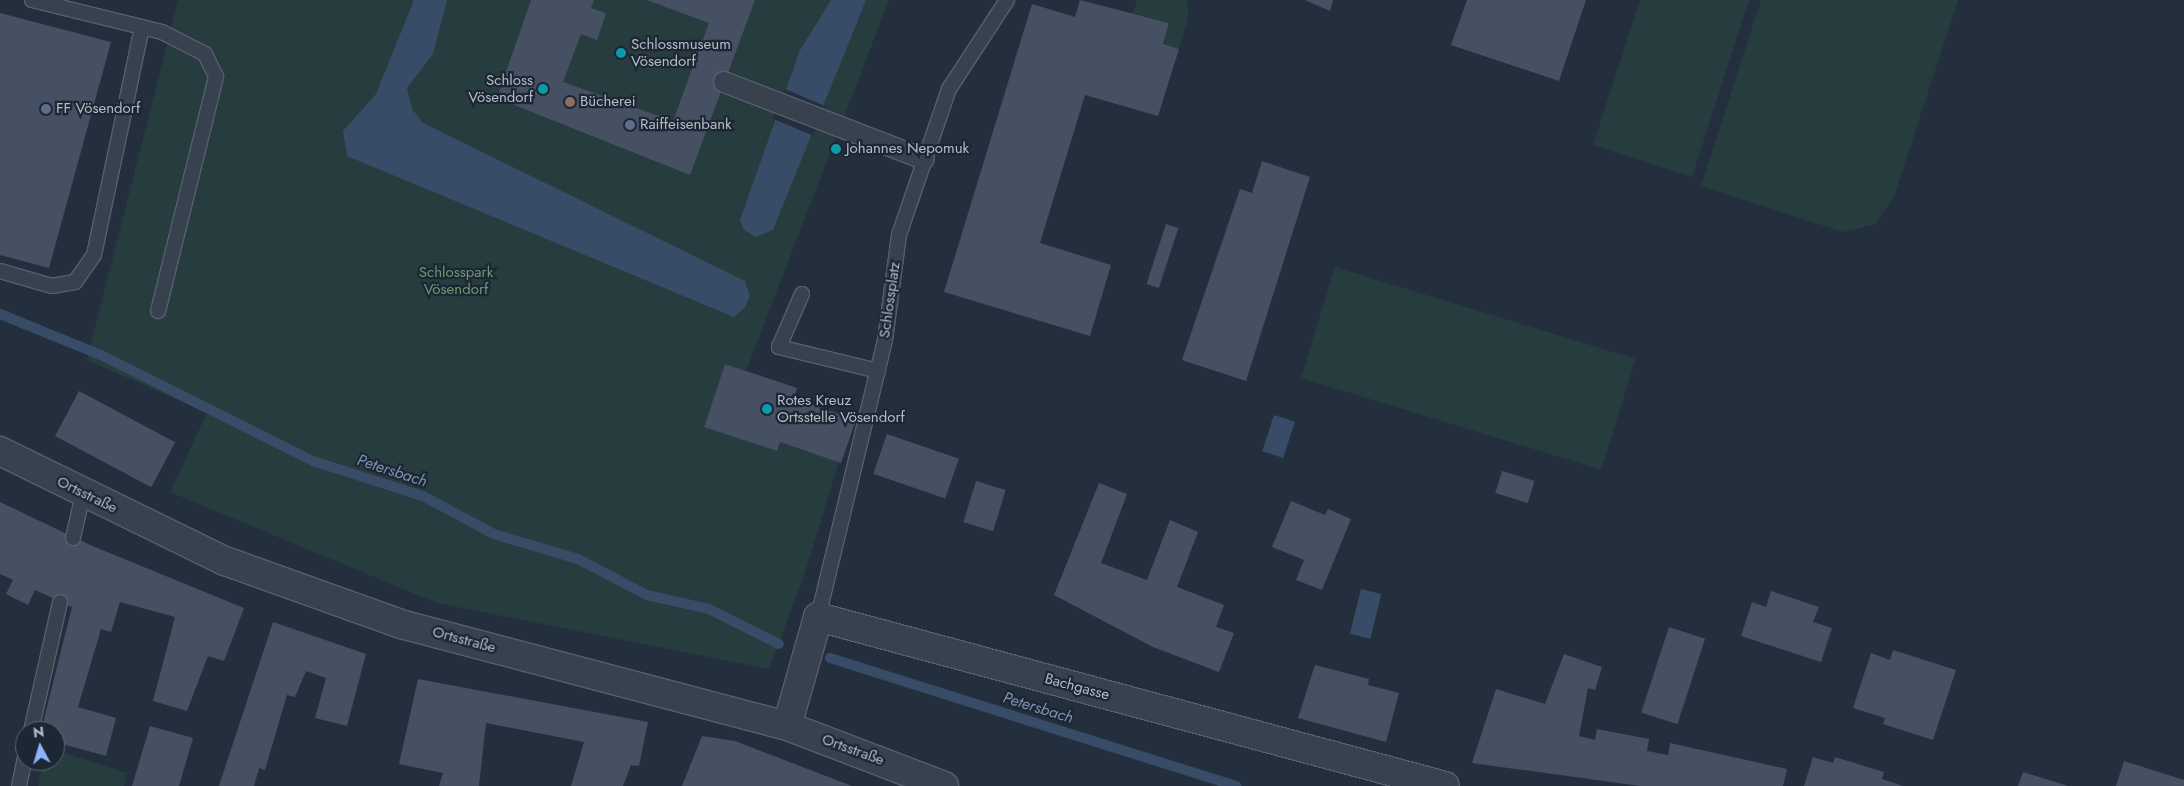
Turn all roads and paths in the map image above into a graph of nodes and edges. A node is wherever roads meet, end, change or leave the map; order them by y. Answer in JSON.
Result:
{"nodes":[{"id":1,"x":32,"y":0,"type":"edge"},
{"id":2,"x":1007,"y":0,"type":"edge"},
{"id":3,"x":142,"y":27,"type":"junction"},
{"id":4,"x":724,"y":82,"type":"dead end"},
{"id":5,"x":924,"y":159,"type":"junction"},
{"id":6,"x":0,"y":271,"type":"edge"},
{"id":7,"x":802,"y":294,"type":"dead end"},
{"id":8,"x":158,"y":311,"type":"dead end"},
{"id":9,"x":878,"y":371,"type":"junction"},
{"id":10,"x":0,"y":451,"type":"edge"},
{"id":11,"x":83,"y":494,"type":"junction"},
{"id":12,"x":73,"y":538,"type":"dead end"},
{"id":13,"x":60,"y":602,"type":"dead end"},
{"id":14,"x":818,"y":617,"type":"junction"},
{"id":15,"x":33,"y":721,"type":"edge"},
{"id":16,"x":787,"y":726,"type":"junction"},
{"id":17,"x":22,"y":771,"type":"edge"},
{"id":18,"x":18,"y":786,"type":"edge"},
{"id":19,"x":944,"y":786,"type":"edge"},
{"id":20,"x":1445,"y":786,"type":"edge"}],
"edges":[{"from":1,"to":3,"type":"lane"},
{"from":2,"to":5,"type":"lane","name":"Schlossplatz"},
{"from":3,"to":6,"type":"lane"},
{"from":3,"to":8,"type":"lane"},
{"from":4,"to":5,"type":"street"},
{"from":5,"to":9,"type":"lane","name":"Schlossplatz"},
{"from":7,"to":9,"type":"lane"},
{"from":9,"to":14,"type":"lane","name":"Schlossplatz"},
{"from":10,"to":11,"type":"street","name":"Ortsstraße"},
{"from":11,"to":12,"type":"lane"},
{"from":11,"to":16,"type":"street","name":"Ortsstraße"},
{"from":13,"to":15,"type":"lane"},
{"from":14,"to":16,"type":"street"},
{"from":14,"to":20,"type":"street","name":"Bachgasse"},
{"from":16,"to":19,"type":"street","name":"Ortsstraße"},
{"from":17,"to":18,"type":"lane"}]}
